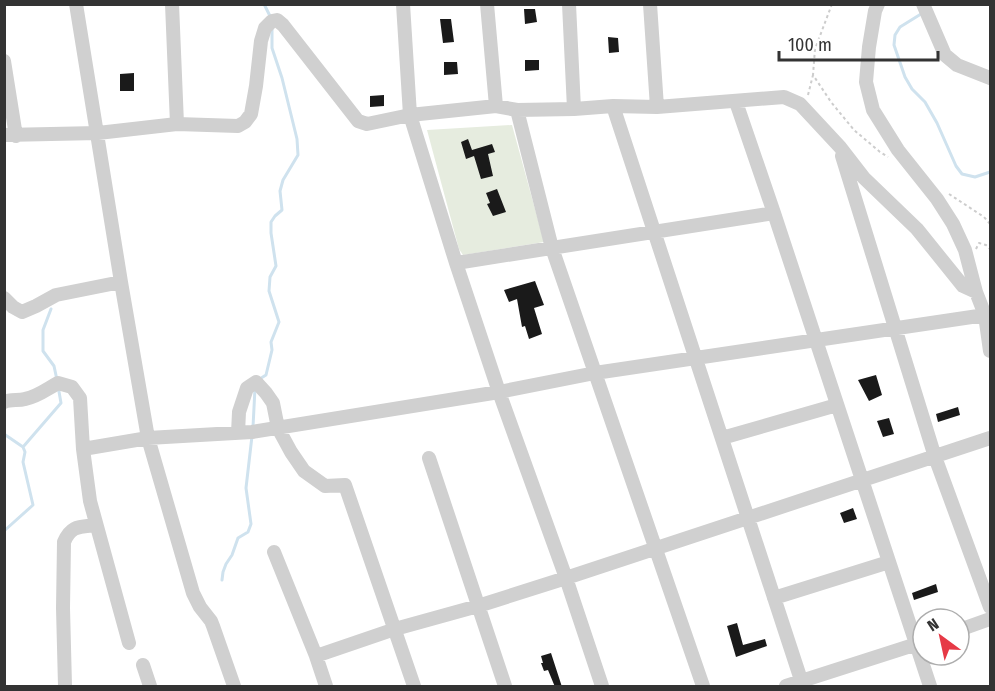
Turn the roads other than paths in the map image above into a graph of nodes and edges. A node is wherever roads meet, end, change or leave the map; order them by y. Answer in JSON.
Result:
{"nodes":[{"id":1,"x":76,"y":4,"type":"edge"},
{"id":2,"x":172,"y":4,"type":"edge"},
{"id":3,"x":403,"y":4,"type":"edge"},
{"id":4,"x":487,"y":4,"type":"edge"},
{"id":5,"x":569,"y":4,"type":"edge"},
{"id":6,"x":650,"y":4,"type":"edge"},
{"id":7,"x":878,"y":4,"type":"edge"},
{"id":8,"x":923,"y":4,"type":"edge"},
{"id":9,"x":4,"y":61,"type":"edge"},
{"id":10,"x":990,"y":78,"type":"edge"},
{"id":11,"x":736,"y":102,"type":"junction"},
{"id":12,"x":496,"y":106,"type":"junction"},
{"id":13,"x":613,"y":106,"type":"junction"},
{"id":14,"x":657,"y":107,"type":"junction"},
{"id":15,"x":517,"y":110,"type":"junction"},
{"id":16,"x":574,"y":110,"type":"junction"},
{"id":17,"x":410,"y":115,"type":"junction"},
{"id":18,"x":177,"y":124,"type":"junction"},
{"id":19,"x":98,"y":133,"type":"junction"},
{"id":20,"x":10,"y":136,"type":"edge"},
{"id":21,"x":840,"y":147,"type":"junction"},
{"id":22,"x":774,"y":213,"type":"junction"},
{"id":23,"x":654,"y":232,"type":"junction"},
{"id":24,"x":552,"y":248,"type":"junction"},
{"id":25,"x":456,"y":263,"type":"junction"},
{"id":26,"x":121,"y":282,"type":"junction"},
{"id":27,"x":976,"y":292,"type":"junction"},
{"id":28,"x":4,"y":298,"type":"edge"},
{"id":29,"x":987,"y":324,"type":"edge"},
{"id":30,"x":895,"y":329,"type":"junction"},
{"id":31,"x":816,"y":340,"type":"junction"},
{"id":32,"x":990,"y":351,"type":"edge"},
{"id":33,"x":696,"y":358,"type":"junction"},
{"id":34,"x":595,"y":373,"type":"junction"},
{"id":35,"x":499,"y":392,"type":"junction"},
{"id":36,"x":4,"y":402,"type":"edge"},
{"id":37,"x":837,"y":405,"type":"junction"},
{"id":38,"x":278,"y":428,"type":"junction"},
{"id":39,"x":238,"y":433,"type":"junction"},
{"id":40,"x":148,"y":438,"type":"junction"},
{"id":41,"x":722,"y":438,"type":"junction"},
{"id":42,"x":990,"y":438,"type":"edge"},
{"id":43,"x":82,"y":449,"type":"junction"},
{"id":44,"x":934,"y":457,"type":"junction"},
{"id":45,"x":429,"y":458,"type":"dead end"},
{"id":46,"x":862,"y":481,"type":"junction"},
{"id":47,"x":748,"y":518,"type":"junction"},
{"id":48,"x":96,"y":525,"type":"junction"},
{"id":49,"x":656,"y":548,"type":"junction"},
{"id":50,"x":274,"y":552,"type":"dead end"},
{"id":51,"x":889,"y":562,"type":"junction"},
{"id":52,"x":566,"y":578,"type":"junction"},
{"id":53,"x":774,"y":598,"type":"junction"},
{"id":54,"x":478,"y":606,"type":"junction"},
{"id":55,"x":990,"y":607,"type":"edge"},
{"id":56,"x":990,"y":619,"type":"edge"},
{"id":57,"x":911,"y":620,"type":"edge"},
{"id":58,"x":971,"y":626,"type":"edge"},
{"id":59,"x":395,"y":629,"type":"junction"},
{"id":60,"x":129,"y":643,"type":"dead end"},
{"id":61,"x":911,"y":647,"type":"edge"},
{"id":62,"x":316,"y":656,"type":"junction"},
{"id":63,"x":143,"y":665,"type":"dead end"},
{"id":64,"x":925,"y":667,"type":"edge"},
{"id":65,"x":802,"y":684,"type":"edge"},
{"id":66,"x":65,"y":687,"type":"edge"},
{"id":67,"x":150,"y":687,"type":"edge"},
{"id":68,"x":234,"y":687,"type":"edge"},
{"id":69,"x":326,"y":687,"type":"edge"},
{"id":70,"x":414,"y":687,"type":"edge"},
{"id":71,"x":505,"y":687,"type":"edge"},
{"id":72,"x":602,"y":687,"type":"edge"},
{"id":73,"x":703,"y":687,"type":"edge"},
{"id":74,"x":786,"y":687,"type":"edge"},
{"id":75,"x":930,"y":687,"type":"edge"}],
"edges":[{"from":1,"to":19,"type":"street"},
{"from":2,"to":18,"type":"street"},
{"from":3,"to":17,"type":"street"},
{"from":4,"to":12,"type":"street"},
{"from":5,"to":16,"type":"street"},
{"from":6,"to":14,"type":"street"},
{"from":7,"to":27,"type":"street"},
{"from":8,"to":10,"type":"street"},
{"from":9,"to":20,"type":"street"},
{"from":11,"to":14,"type":"street"},
{"from":11,"to":21,"type":"street"},
{"from":11,"to":22,"type":"street"},
{"from":12,"to":15,"type":"street"},
{"from":12,"to":17,"type":"street"},
{"from":13,"to":14,"type":"street"},
{"from":13,"to":16,"type":"street"},
{"from":13,"to":23,"type":"street"},
{"from":15,"to":16,"type":"street"},
{"from":15,"to":24,"type":"street"},
{"from":17,"to":18,"type":"street"},
{"from":17,"to":25,"type":"street"},
{"from":18,"to":19,"type":"street"},
{"from":19,"to":20,"type":"street"},
{"from":19,"to":26,"type":"street"},
{"from":21,"to":27,"type":"street"},
{"from":21,"to":30,"type":"street"},
{"from":22,"to":23,"type":"street"},
{"from":22,"to":31,"type":"street"},
{"from":23,"to":24,"type":"street"},
{"from":23,"to":33,"type":"street"},
{"from":24,"to":25,"type":"street"},
{"from":24,"to":34,"type":"street"},
{"from":25,"to":35,"type":"street"},
{"from":26,"to":28,"type":"street"},
{"from":26,"to":40,"type":"street"},
{"from":27,"to":29,"type":"street"},
{"from":29,"to":30,"type":"street"},
{"from":29,"to":32,"type":"street"},
{"from":30,"to":31,"type":"street"},
{"from":30,"to":44,"type":"street"},
{"from":31,"to":33,"type":"street"},
{"from":31,"to":37,"type":"street"},
{"from":33,"to":34,"type":"street"},
{"from":33,"to":41,"type":"street"},
{"from":34,"to":35,"type":"street"},
{"from":34,"to":49,"type":"street"},
{"from":35,"to":38,"type":"street"},
{"from":35,"to":52,"type":"street"},
{"from":36,"to":43,"type":"street"},
{"from":37,"to":41,"type":"street"},
{"from":37,"to":46,"type":"street"},
{"from":38,"to":39,"type":"street"},
{"from":38,"to":39,"type":"street"},
{"from":38,"to":59,"type":"street"},
{"from":39,"to":40,"type":"street"},
{"from":40,"to":43,"type":"street"},
{"from":40,"to":68,"type":"street"},
{"from":41,"to":47,"type":"street"},
{"from":42,"to":44,"type":"street"},
{"from":43,"to":48,"type":"street"},
{"from":44,"to":46,"type":"street"},
{"from":44,"to":55,"type":"street"},
{"from":45,"to":54,"type":"street"},
{"from":46,"to":47,"type":"street"},
{"from":46,"to":51,"type":"street"},
{"from":47,"to":49,"type":"street"},
{"from":47,"to":53,"type":"street"},
{"from":48,"to":60,"type":"street"},
{"from":48,"to":66,"type":"street"},
{"from":49,"to":52,"type":"street"},
{"from":49,"to":73,"type":"street"},
{"from":50,"to":62,"type":"street"},
{"from":51,"to":53,"type":"street"},
{"from":51,"to":57,"type":"street"},
{"from":52,"to":54,"type":"street"},
{"from":52,"to":72,"type":"street"},
{"from":53,"to":65,"type":"street"},
{"from":54,"to":59,"type":"street"},
{"from":54,"to":71,"type":"street"},
{"from":56,"to":58,"type":"street"},
{"from":59,"to":62,"type":"street"},
{"from":59,"to":70,"type":"street"},
{"from":61,"to":65,"type":"street"},
{"from":62,"to":69,"type":"street"},
{"from":63,"to":67,"type":"street"},
{"from":64,"to":75,"type":"street"},
{"from":65,"to":74,"type":"street"}]}
